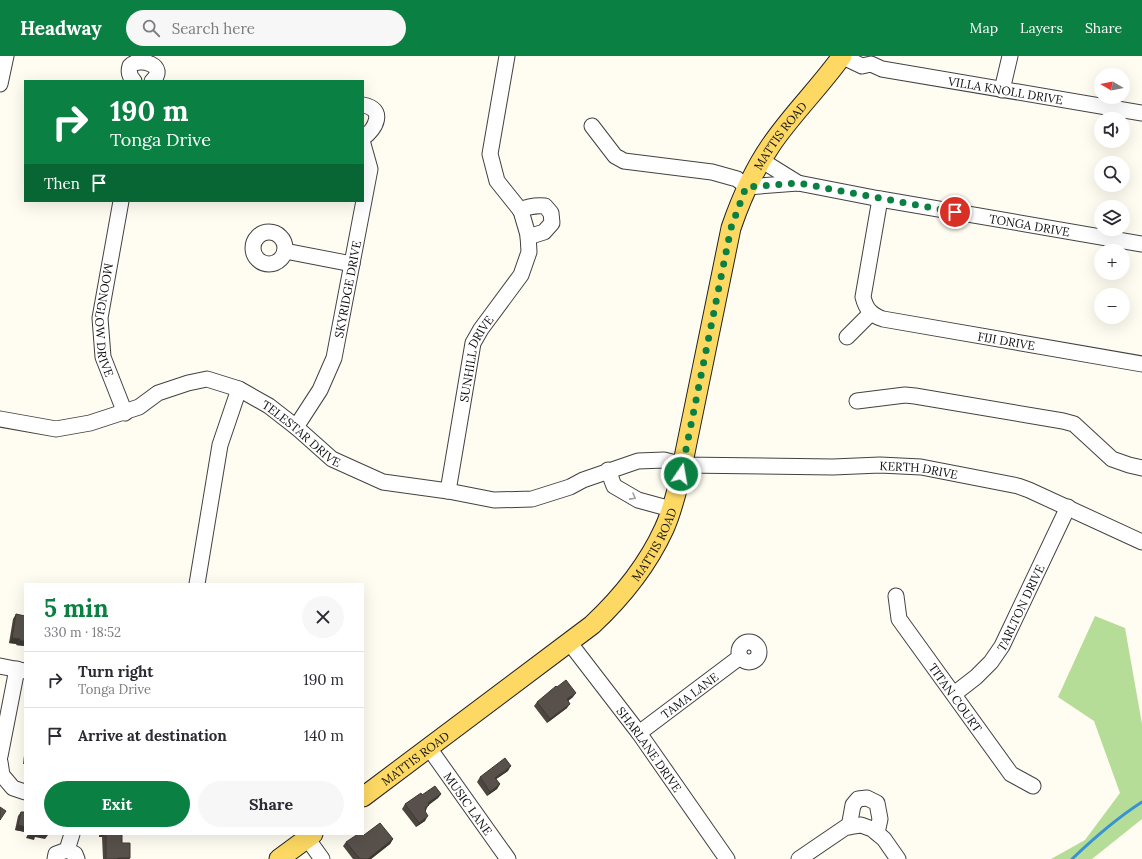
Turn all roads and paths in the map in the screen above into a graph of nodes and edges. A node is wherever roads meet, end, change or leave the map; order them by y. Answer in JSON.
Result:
{"nodes":[{"id":1,"x":6,"y":56,"type":"edge"},
{"id":2,"x":507,"y":56,"type":"edge"},
{"id":3,"x":842,"y":56,"type":"edge"},
{"id":4,"x":1010,"y":56,"type":"edge"},
{"id":5,"x":870,"y":60,"type":"edge"},
{"id":6,"x":133,"y":80,"type":"edge"},
{"id":7,"x":153,"y":80,"type":"edge"},
{"id":8,"x":0,"y":84,"type":"edge"},
{"id":9,"x":1002,"y":90,"type":"junction"},
{"id":10,"x":364,"y":105,"type":"edge"},
{"id":11,"x":1142,"y":113,"type":"edge"},
{"id":12,"x":592,"y":126,"type":"dead end"},
{"id":13,"x":364,"y":137,"type":"edge"},
{"id":14,"x":364,"y":148,"type":"edge"},
{"id":15,"x":761,"y":160,"type":"junction"},
{"id":16,"x":798,"y":183,"type":"junction"},
{"id":17,"x":746,"y":187,"type":"junction"},
{"id":18,"x":880,"y":199,"type":"junction"},
{"id":19,"x":364,"y":201,"type":"edge"},
{"id":20,"x":121,"y":202,"type":"edge"},
{"id":21,"x":364,"y":202,"type":"edge"},
{"id":22,"x":520,"y":210,"type":"junction"},
{"id":23,"x":528,"y":237,"type":"junction"},
{"id":24,"x":1142,"y":244,"type":"edge"},
{"id":25,"x":285,"y":251,"type":"dead end"},
{"id":26,"x":352,"y":264,"type":"junction"},
{"id":27,"x":871,"y":313,"type":"junction"},
{"id":28,"x":847,"y":337,"type":"dead end"},
{"id":29,"x":1142,"y":364,"type":"edge"},
{"id":30,"x":239,"y":389,"type":"junction"},
{"id":31,"x":857,"y":402,"type":"dead end"},
{"id":32,"x":125,"y":412,"type":"junction"},
{"id":33,"x":0,"y":419,"type":"edge"},
{"id":34,"x":296,"y":427,"type":"junction"},
{"id":35,"x":683,"y":465,"type":"junction"},
{"id":36,"x":1142,"y":468,"type":"edge"},
{"id":37,"x":608,"y":470,"type":"junction"},
{"id":38,"x":448,"y":491,"type":"junction"},
{"id":39,"x":1068,"y":507,"type":"junction"},
{"id":40,"x":671,"y":509,"type":"junction"},
{"id":41,"x":1141,"y":537,"type":"edge"},
{"id":42,"x":197,"y":583,"type":"edge"},
{"id":43,"x":896,"y":596,"type":"dead end"},
{"id":44,"x":569,"y":642,"type":"junction"},
{"id":45,"x":740,"y":657,"type":"dead end"},
{"id":46,"x":0,"y":666,"type":"edge"},
{"id":47,"x":21,"y":670,"type":"edge"},
{"id":48,"x":954,"y":694,"type":"junction"},
{"id":49,"x":639,"y":733,"type":"junction"},
{"id":50,"x":430,"y":748,"type":"junction"},
{"id":51,"x":0,"y":756,"type":"edge"},
{"id":52,"x":0,"y":762,"type":"edge"},
{"id":53,"x":1033,"y":786,"type":"dead end"},
{"id":54,"x":24,"y":792,"type":"edge"},
{"id":55,"x":364,"y":796,"type":"edge"},
{"id":56,"x":849,"y":826,"type":"junction"},
{"id":57,"x":877,"y":833,"type":"junction"},
{"id":58,"x":72,"y":835,"type":"edge"},
{"id":59,"x":308,"y":835,"type":"edge"},
{"id":60,"x":72,"y":854,"type":"edge"},
{"id":61,"x":55,"y":859,"type":"edge"},
{"id":62,"x":279,"y":859,"type":"edge"},
{"id":63,"x":322,"y":859,"type":"edge"},
{"id":64,"x":508,"y":859,"type":"edge"},
{"id":65,"x":727,"y":859,"type":"edge"},
{"id":66,"x":799,"y":859,"type":"edge"},
{"id":67,"x":898,"y":859,"type":"edge"}],
"edges":[{"from":1,"to":8,"type":"street"},
{"from":2,"to":22,"type":"street","name":"SUNHILL DRIVE"},
{"from":3,"to":5,"type":"street","name":"VILLA KNOLL DRIVE"},
{"from":3,"to":15,"type":"main road","name":"MATTIS ROAD"},
{"from":4,"to":9,"type":"street"},
{"from":5,"to":9,"type":"street","name":"VILLA KNOLL DRIVE"},
{"from":6,"to":7,"type":"street"},
{"from":9,"to":11,"type":"street","name":"VILLA KNOLL DRIVE"},
{"from":10,"to":13,"type":"street"},
{"from":12,"to":17,"type":"street"},
{"from":14,"to":19,"type":"street","name":"SKYRIDGE DRIVE"},
{"from":15,"to":16,"type":"street","name":"TONGA DRIVE"},
{"from":15,"to":17,"type":"main road","name":"MATTIS ROAD"},
{"from":16,"to":17,"type":"street","name":"TONGA DRIVE"},
{"from":16,"to":18,"type":"street","name":"TONGA DRIVE"},
{"from":17,"to":35,"type":"main road","name":"MATTIS ROAD"},
{"from":18,"to":24,"type":"street","name":"TONGA DRIVE"},
{"from":18,"to":27,"type":"street"},
{"from":20,"to":32,"type":"street","name":"MOONGLOW DRIVE"},
{"from":21,"to":26,"type":"street","name":"SKYRIDGE DRIVE"},
{"from":22,"to":23,"type":"street","name":"SUNHILL DRIVE"},
{"from":22,"to":23,"type":"street"},
{"from":23,"to":38,"type":"street","name":"SUNHILL DRIVE"},
{"from":25,"to":26,"type":"street"},
{"from":26,"to":34,"type":"street","name":"SKYRIDGE DRIVE"},
{"from":27,"to":28,"type":"street"},
{"from":27,"to":29,"type":"street","name":"FIJI DRIVE"},
{"from":30,"to":32,"type":"street","name":"TELESTAR DRIVE"},
{"from":30,"to":34,"type":"street","name":"TELESTAR DRIVE"},
{"from":30,"to":42,"type":"street"},
{"from":31,"to":36,"type":"street"},
{"from":32,"to":33,"type":"street","name":"TELESTAR DRIVE"},
{"from":34,"to":38,"type":"street","name":"TELESTAR DRIVE"},
{"from":35,"to":37,"type":"street","name":"TELESTAR DRIVE"},
{"from":35,"to":39,"type":"street","name":"KERTH DRIVE"},
{"from":35,"to":40,"type":"main road","name":"MATTIS ROAD"},
{"from":37,"to":38,"type":"street","name":"TELESTAR DRIVE"},
{"from":37,"to":40,"type":"street","one_way":true},
{"from":39,"to":41,"type":"street","name":"KERTH DRIVE"},
{"from":39,"to":48,"type":"street","name":"TARLTON DRIVE"},
{"from":40,"to":44,"type":"main road","name":"MATTIS ROAD"},
{"from":43,"to":48,"type":"street","name":"TITAN COURT"},
{"from":44,"to":49,"type":"street","name":"SHARLANE DRIVE"},
{"from":44,"to":50,"type":"main road","name":"MATTIS ROAD"},
{"from":45,"to":49,"type":"street","name":"TAMA LANE"},
{"from":46,"to":47,"type":"street"},
{"from":47,"to":51,"type":"street"},
{"from":48,"to":53,"type":"street","name":"TITAN COURT"},
{"from":49,"to":65,"type":"street","name":"SHARLANE DRIVE"},
{"from":50,"to":55,"type":"main road","name":"MATTIS ROAD"},
{"from":50,"to":64,"type":"street","name":"MUSIC LANE"},
{"from":52,"to":54,"type":"street"},
{"from":56,"to":57,"type":"street"},
{"from":56,"to":57,"type":"street"},
{"from":56,"to":66,"type":"street"},
{"from":57,"to":67,"type":"street"},
{"from":58,"to":60,"type":"street"},
{"from":59,"to":62,"type":"main road"},
{"from":59,"to":63,"type":"street"},
{"from":60,"to":61,"type":"street"}]}
